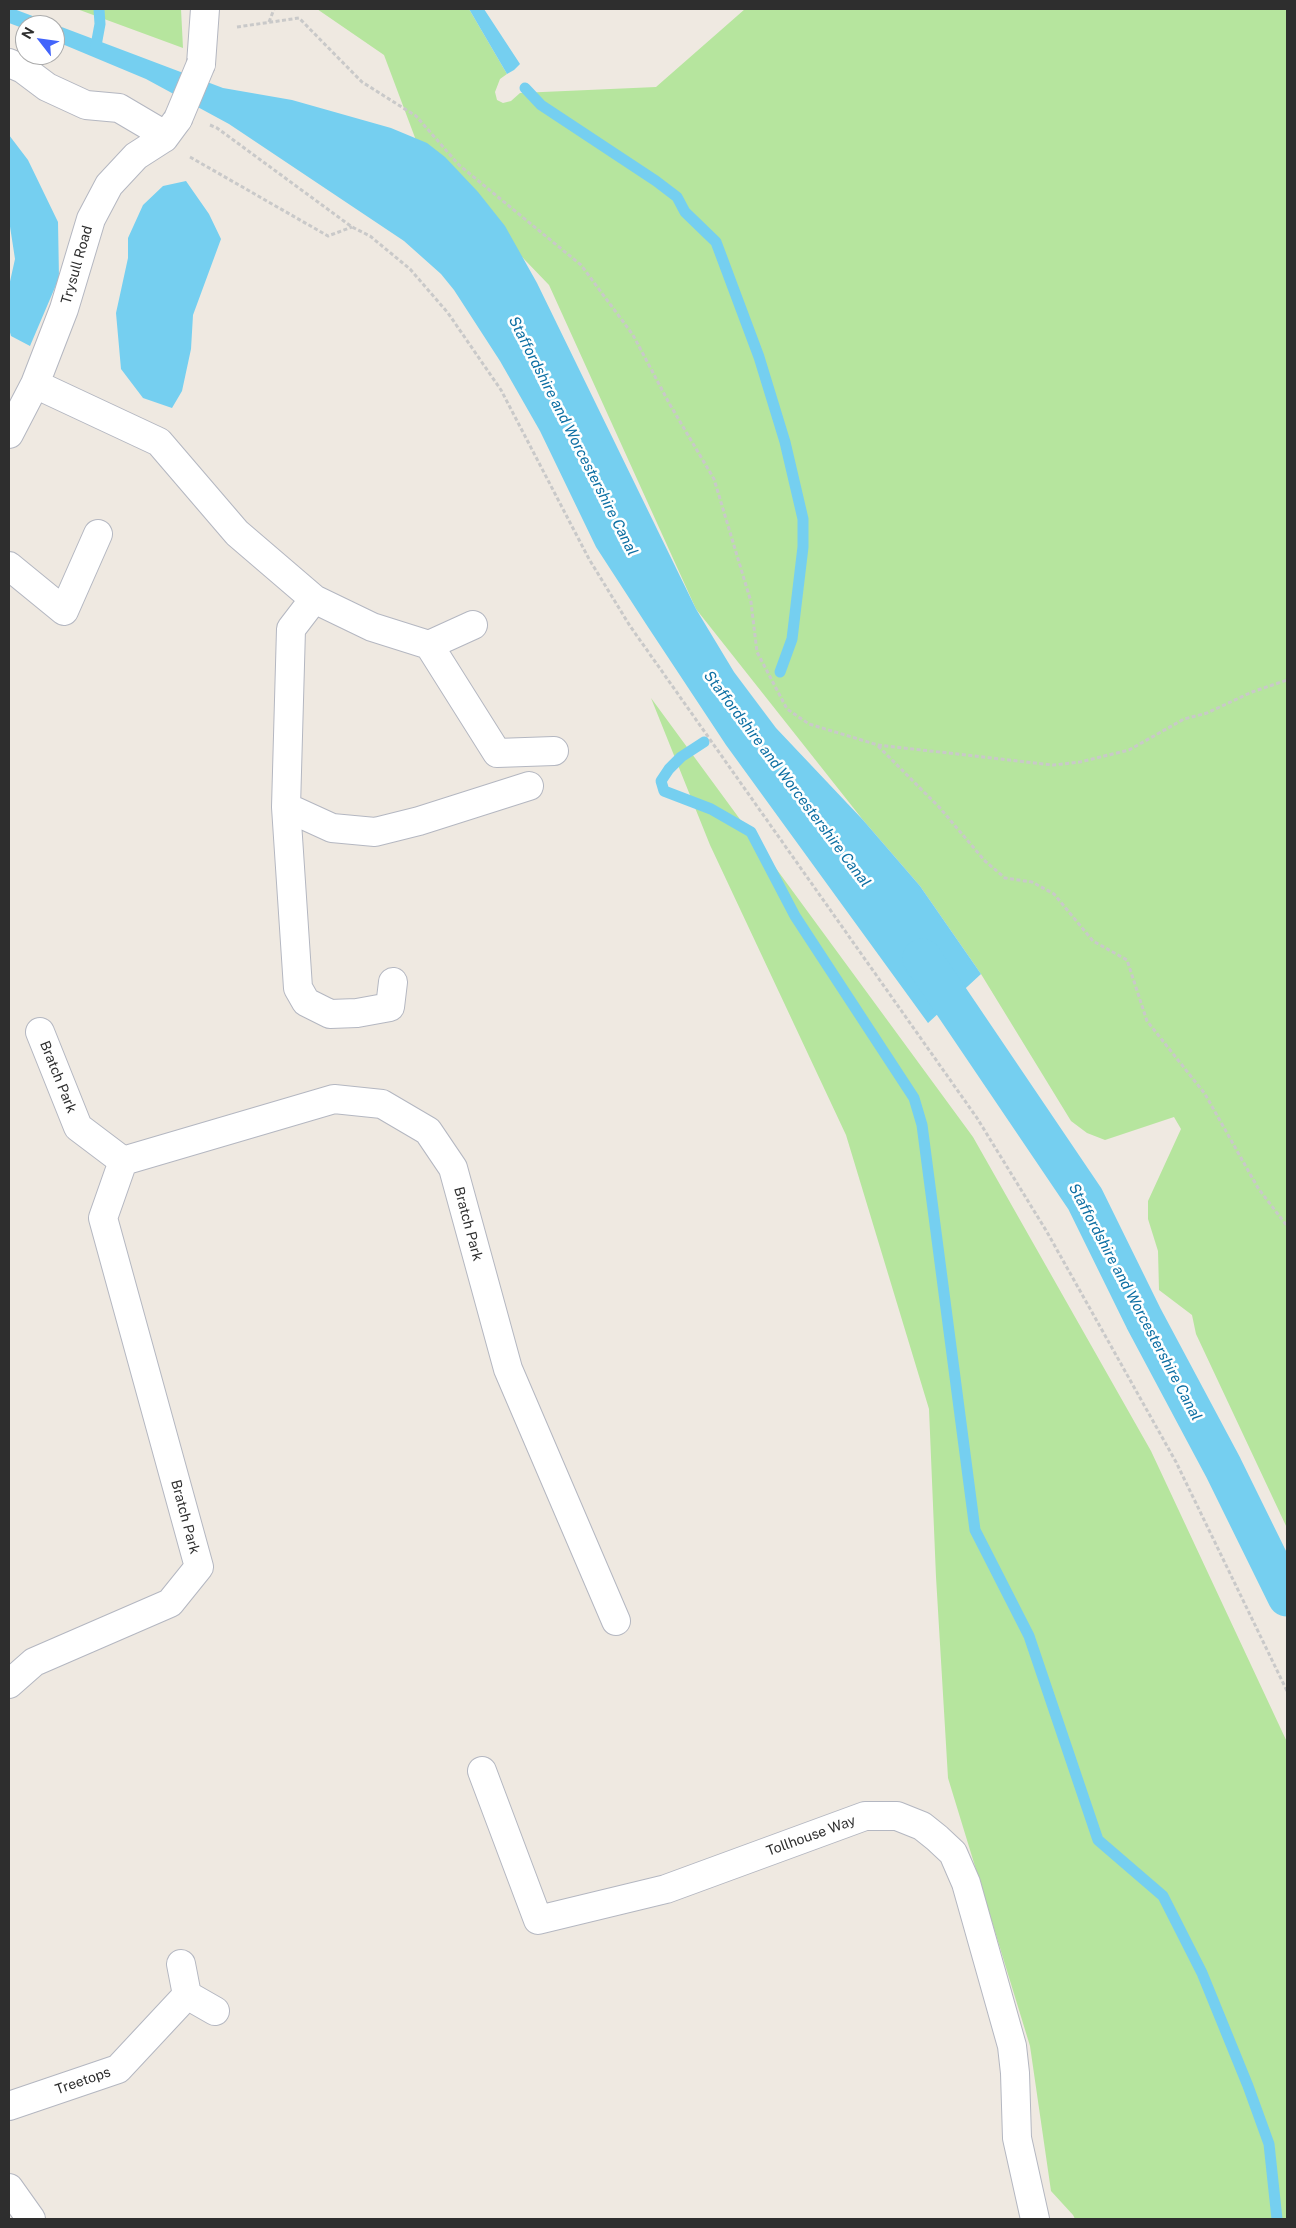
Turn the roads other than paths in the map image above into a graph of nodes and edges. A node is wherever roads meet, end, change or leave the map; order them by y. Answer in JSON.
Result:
{"nodes":[{"id":1,"x":205,"y":20,"type":"edge"},
{"id":2,"x":9,"y":63,"type":"edge"},
{"id":3,"x":171,"y":128,"type":"junction"},
{"id":4,"x":36,"y":384,"type":"junction"},
{"id":5,"x":9,"y":434,"type":"edge"},
{"id":6,"x":98,"y":534,"type":"dead end"},
{"id":7,"x":9,"y":566,"type":"edge"},
{"id":8,"x":314,"y":599,"type":"junction"},
{"id":9,"x":473,"y":625,"type":"dead end"},
{"id":10,"x":429,"y":645,"type":"junction"},
{"id":11,"x":554,"y":751,"type":"dead end"},
{"id":12,"x":529,"y":786,"type":"dead end"},
{"id":13,"x":286,"y":808,"type":"junction"},
{"id":14,"x":392,"y":982,"type":"dead end"},
{"id":15,"x":40,"y":1032,"type":"dead end"},
{"id":16,"x":122,"y":1161,"type":"junction"},
{"id":17,"x":616,"y":1621,"type":"dead end"},
{"id":18,"x":9,"y":1684,"type":"edge"},
{"id":19,"x":482,"y":1771,"type":"dead end"},
{"id":20,"x":181,"y":1964,"type":"dead end"},
{"id":21,"x":187,"y":1995,"type":"junction"},
{"id":22,"x":215,"y":2011,"type":"dead end"},
{"id":23,"x":9,"y":2106,"type":"edge"},
{"id":24,"x":9,"y":2188,"type":"edge"},
{"id":25,"x":31,"y":2219,"type":"edge"},
{"id":26,"x":1035,"y":2219,"type":"edge"}],
"edges":[{"from":1,"to":3,"type":"street","bridge":true},
{"from":2,"to":3,"type":"street"},
{"from":3,"to":4,"type":"street","name":"Trysull Road"},
{"from":4,"to":5,"type":"street","name":"Trysull Road"},
{"from":4,"to":8,"type":"street"},
{"from":6,"to":7,"type":"street"},
{"from":8,"to":10,"type":"street"},
{"from":8,"to":13,"type":"street"},
{"from":9,"to":10,"type":"street"},
{"from":10,"to":11,"type":"street"},
{"from":12,"to":13,"type":"street"},
{"from":13,"to":14,"type":"street"},
{"from":15,"to":16,"type":"street","name":"Bratch Park"},
{"from":16,"to":17,"type":"street","name":"Bratch Park"},
{"from":16,"to":18,"type":"street","name":"Bratch Park"},
{"from":19,"to":26,"type":"street","name":"Tollhouse Way"},
{"from":20,"to":21,"type":"street"},
{"from":21,"to":22,"type":"street"},
{"from":21,"to":23,"type":"street","name":"Treetops"},
{"from":24,"to":25,"type":"street"}]}
